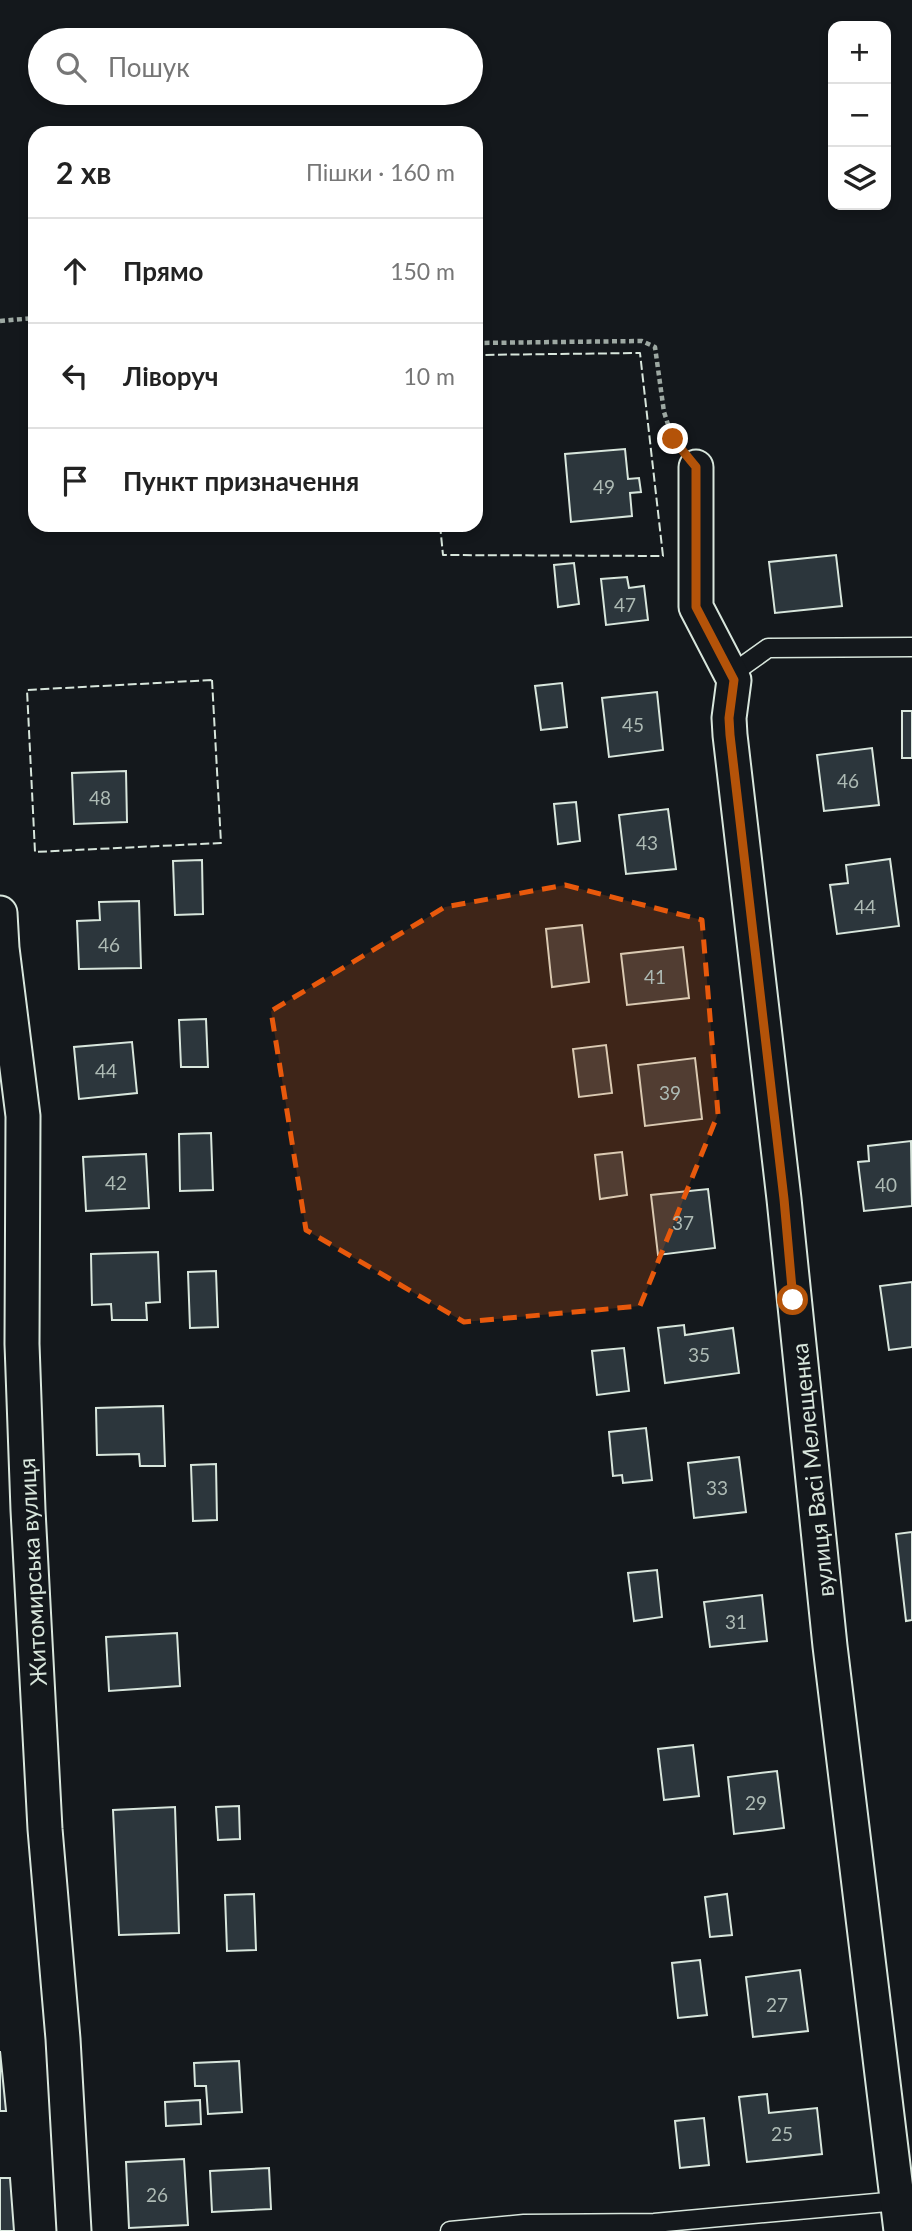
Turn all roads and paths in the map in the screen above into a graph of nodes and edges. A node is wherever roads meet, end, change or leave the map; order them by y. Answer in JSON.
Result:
{"nodes":[{"id":1,"x":28,"y":319,"type":"edge"},
{"id":2,"x":0,"y":321,"type":"edge"},
{"id":3,"x":483,"y":343,"type":"edge"},
{"id":4,"x":696,"y":467,"type":"joint"},
{"id":5,"x":912,"y":647,"type":"edge"},
{"id":6,"x":734,"y":680,"type":"junction"},
{"id":7,"x":0,"y":913,"type":"edge"},
{"id":8,"x":899,"y":2216,"type":"edge"},
{"id":9,"x":74,"y":2231,"type":"edge"},
{"id":10,"x":450,"y":2231,"type":"edge"}],
"edges":[{"from":1,"to":2,"type":"path"},
{"from":3,"to":4,"type":"path"},
{"from":4,"to":6,"type":"street"},
{"from":5,"to":6,"type":"lane"},
{"from":6,"to":8,"type":"street","name":"вулиця Васі Мелещенка"},
{"from":7,"to":9,"type":"street","name":"Житомирська вулиця"},
{"from":8,"to":10,"type":"lane"}]}
